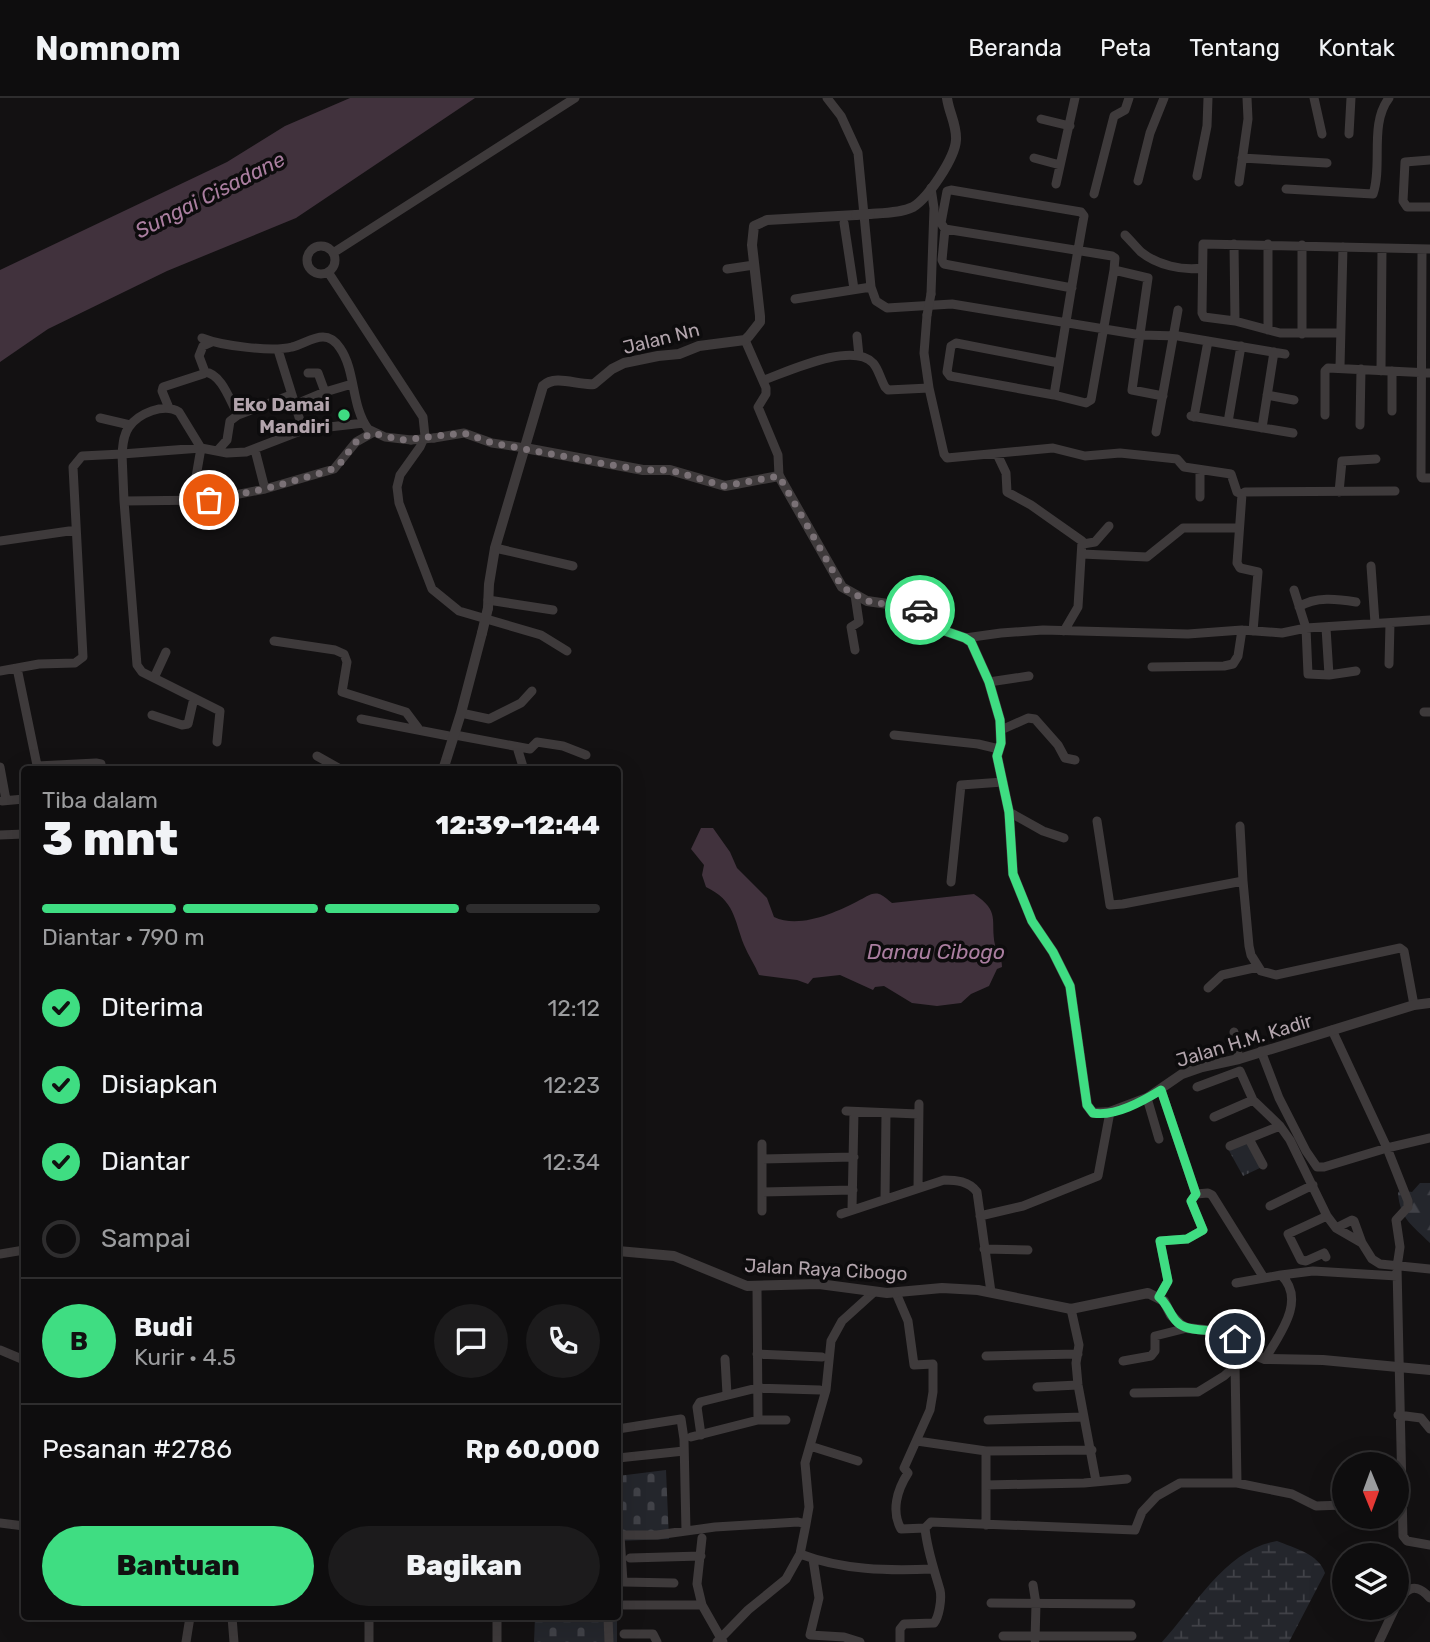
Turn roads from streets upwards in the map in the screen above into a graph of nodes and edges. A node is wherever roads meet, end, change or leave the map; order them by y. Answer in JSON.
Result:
{"nodes":[{"id":1,"x":575,"y":98,"type":"edge"},
{"id":2,"x":827,"y":98,"type":"edge"},
{"id":3,"x":947,"y":98,"type":"edge"},
{"id":4,"x":1075,"y":98,"type":"edge"},
{"id":5,"x":1129,"y":98,"type":"edge"},
{"id":6,"x":1164,"y":98,"type":"edge"},
{"id":7,"x":1208,"y":98,"type":"edge"},
{"id":8,"x":1247,"y":98,"type":"edge"},
{"id":9,"x":1314,"y":98,"type":"edge"},
{"id":10,"x":1351,"y":98,"type":"edge"},
{"id":11,"x":1389,"y":98,"type":"edge"},
{"id":12,"x":1041,"y":119,"type":"dead end"},
{"id":13,"x":1070,"y":127,"type":"junction"},
{"id":14,"x":1322,"y":134,"type":"dead end"},
{"id":15,"x":1349,"y":134,"type":"dead end"},
{"id":16,"x":1034,"y":158,"type":"dead end"},
{"id":17,"x":1242,"y":159,"type":"junction"},
{"id":18,"x":1430,"y":160,"type":"edge"},
{"id":19,"x":1327,"y":163,"type":"dead end"},
{"id":20,"x":1060,"y":165,"type":"junction"},
{"id":21,"x":1196,"y":176,"type":"dead end"},
{"id":22,"x":1138,"y":181,"type":"dead end"},
{"id":23,"x":1238,"y":182,"type":"dead end"},
{"id":24,"x":1056,"y":184,"type":"dead end"},
{"id":25,"x":932,"y":188,"type":"junction"},
{"id":26,"x":1286,"y":189,"type":"dead end"},
{"id":27,"x":1094,"y":194,"type":"dead end"},
{"id":28,"x":1430,"y":207,"type":"edge"},
{"id":29,"x":844,"y":223,"type":"dead end"},
{"id":30,"x":945,"y":229,"type":"junction"},
{"id":31,"x":1125,"y":235,"type":"dead end"},
{"id":32,"x":1234,"y":244,"type":"junction"},
{"id":33,"x":1268,"y":244,"type":"junction"},
{"id":34,"x":1302,"y":245,"type":"junction"},
{"id":35,"x":1343,"y":247,"type":"junction"},
{"id":36,"x":1382,"y":248,"type":"junction"},
{"id":37,"x":1426,"y":249,"type":"edge"},
{"id":38,"x":1078,"y":250,"type":"junction"},
{"id":39,"x":333,"y":253,"type":"junction"},
{"id":40,"x":754,"y":265,"type":"junction"},
{"id":41,"x":1202,"y":268,"type":"junction"},
{"id":42,"x":727,"y":270,"type":"dead end"},
{"id":43,"x":1114,"y":270,"type":"junction"},
{"id":44,"x":328,"y":272,"type":"junction"},
{"id":45,"x":871,"y":287,"type":"junction"},
{"id":46,"x":1072,"y":288,"type":"junction"},
{"id":47,"x":854,"y":289,"type":"junction"},
{"id":48,"x":795,"y":299,"type":"dead end"},
{"id":49,"x":1178,"y":310,"type":"dead end"},
{"id":50,"x":1235,"y":321,"type":"junction"},
{"id":51,"x":1065,"y":323,"type":"junction"},
{"id":52,"x":1104,"y":329,"type":"junction"},
{"id":53,"x":1268,"y":330,"type":"junction"},
{"id":54,"x":1339,"y":333,"type":"junction"},
{"id":55,"x":1302,"y":334,"type":"junction"},
{"id":56,"x":1141,"y":335,"type":"junction"},
{"id":57,"x":857,"y":336,"type":"dead end"},
{"id":58,"x":1174,"y":336,"type":"junction"},
{"id":59,"x":745,"y":340,"type":"junction"},
{"id":60,"x":1208,"y":341,"type":"junction"},
{"id":61,"x":1241,"y":346,"type":"junction"},
{"id":62,"x":278,"y":350,"type":"junction"},
{"id":63,"x":859,"y":356,"type":"junction"},
{"id":64,"x":1059,"y":363,"type":"junction"},
{"id":65,"x":1339,"y":367,"type":"junction"},
{"id":66,"x":1361,"y":369,"type":"junction"},
{"id":67,"x":1381,"y":371,"type":"junction"},
{"id":68,"x":1392,"y":371,"type":"junction"},
{"id":69,"x":205,"y":372,"type":"junction"},
{"id":70,"x":308,"y":373,"type":"dead end"},
{"id":71,"x":1426,"y":373,"type":"edge"},
{"id":72,"x":764,"y":380,"type":"junction"},
{"id":73,"x":352,"y":384,"type":"junction"},
{"id":74,"x":929,"y":388,"type":"junction"},
{"id":75,"x":326,"y":392,"type":"junction"},
{"id":76,"x":291,"y":395,"type":"junction"},
{"id":77,"x":1054,"y":395,"type":"junction"},
{"id":78,"x":1267,"y":395,"type":"junction"},
{"id":79,"x":1163,"y":396,"type":"junction"},
{"id":80,"x":1294,"y":400,"type":"dead end"},
{"id":81,"x":294,"y":405,"type":"junction"},
{"id":82,"x":169,"y":408,"type":"junction"},
{"id":83,"x":1392,"y":411,"type":"dead end"},
{"id":84,"x":238,"y":415,"type":"junction"},
{"id":85,"x":1325,"y":415,"type":"dead end"},
{"id":86,"x":100,"y":418,"type":"dead end"},
{"id":87,"x":1228,"y":422,"type":"junction"},
{"id":88,"x":364,"y":424,"type":"junction"},
{"id":89,"x":130,"y":425,"type":"junction"},
{"id":90,"x":1360,"y":425,"type":"dead end"},
{"id":91,"x":1262,"y":428,"type":"junction"},
{"id":92,"x":303,"y":430,"type":"junction"},
{"id":93,"x":1156,"y":432,"type":"dead end"},
{"id":94,"x":372,"y":433,"type":"junction"},
{"id":95,"x":1293,"y":433,"type":"dead end"},
{"id":96,"x":201,"y":448,"type":"junction"},
{"id":97,"x":525,"y":448,"type":"junction"},
{"id":98,"x":218,"y":450,"type":"junction"},
{"id":99,"x":255,"y":450,"type":"junction"},
{"id":100,"x":122,"y":454,"type":"junction"},
{"id":101,"x":997,"y":454,"type":"junction"},
{"id":102,"x":1376,"y":459,"type":"dead end"},
{"id":103,"x":1200,"y":470,"type":"junction"},
{"id":104,"x":779,"y":476,"type":"junction"},
{"id":105,"x":1430,"y":478,"type":"edge"},
{"id":106,"x":265,"y":489,"type":"junction"},
{"id":107,"x":1395,"y":491,"type":"dead end"},
{"id":108,"x":1339,"y":492,"type":"junction"},
{"id":109,"x":1242,"y":494,"type":"junction"},
{"id":110,"x":1200,"y":497,"type":"dead end"},
{"id":111,"x":192,"y":500,"type":"junction"},
{"id":112,"x":124,"y":501,"type":"junction"},
{"id":113,"x":1110,"y":526,"type":"dead end"},
{"id":114,"x":1239,"y":528,"type":"junction"},
{"id":115,"x":76,"y":530,"type":"junction"},
{"id":116,"x":0,"y":541,"type":"edge"},
{"id":117,"x":495,"y":548,"type":"junction"},
{"id":118,"x":1082,"y":549,"type":"junction"},
{"id":119,"x":573,"y":566,"type":"dead end"},
{"id":120,"x":1371,"y":566,"type":"dead end"},
{"id":121,"x":1294,"y":590,"type":"dead end"},
{"id":122,"x":855,"y":595,"type":"junction"},
{"id":123,"x":1356,"y":602,"type":"dead end"},
{"id":124,"x":488,"y":604,"type":"junction"},
{"id":125,"x":1299,"y":607,"type":"junction"},
{"id":126,"x":553,"y":610,"type":"dead end"},
{"id":127,"x":1430,"y":620,"type":"edge"},
{"id":128,"x":1375,"y":623,"type":"junction"},
{"id":129,"x":1390,"y":623,"type":"junction"},
{"id":130,"x":1306,"y":628,"type":"junction"},
{"id":131,"x":1326,"y":628,"type":"junction"},
{"id":132,"x":1242,"y":630,"type":"junction"},
{"id":133,"x":1064,"y":631,"type":"junction"},
{"id":134,"x":1253,"y":631,"type":"junction"},
{"id":135,"x":965,"y":638,"type":"junction"},
{"id":136,"x":275,"y":641,"type":"dead end"},
{"id":137,"x":855,"y":650,"type":"dead end"},
{"id":138,"x":567,"y":651,"type":"dead end"},
{"id":139,"x":166,"y":652,"type":"dead end"},
{"id":140,"x":1389,"y":664,"type":"dead end"},
{"id":141,"x":1152,"y":667,"type":"dead end"},
{"id":142,"x":17,"y":668,"type":"junction"},
{"id":143,"x":0,"y":671,"type":"edge"},
{"id":144,"x":1356,"y":671,"type":"dead end"},
{"id":145,"x":1329,"y":675,"type":"junction"},
{"id":146,"x":1029,"y":676,"type":"dead end"},
{"id":147,"x":154,"y":678,"type":"junction"},
{"id":148,"x":989,"y":682,"type":"junction"},
{"id":149,"x":532,"y":691,"type":"dead end"},
{"id":150,"x":194,"y":698,"type":"junction"},
{"id":151,"x":461,"y":713,"type":"junction"},
{"id":152,"x":152,"y":715,"type":"dead end"},
{"id":153,"x":361,"y":719,"type":"dead end"},
{"id":154,"x":418,"y":728,"type":"junction"},
{"id":155,"x":1001,"y":730,"type":"junction"},
{"id":156,"x":894,"y":735,"type":"dead end"},
{"id":157,"x":454,"y":736,"type":"junction"},
{"id":158,"x":216,"y":742,"type":"dead end"},
{"id":159,"x":517,"y":747,"type":"junction"},
{"id":160,"x":999,"y":749,"type":"junction"},
{"id":161,"x":586,"y":755,"type":"dead end"},
{"id":162,"x":317,"y":757,"type":"dead end"},
{"id":163,"x":1075,"y":760,"type":"dead end"},
{"id":164,"x":37,"y":766,"type":"edge"},
{"id":165,"x":61,"y":766,"type":"edge"},
{"id":166,"x":102,"y":766,"type":"edge"},
{"id":167,"x":334,"y":766,"type":"edge"},
{"id":168,"x":444,"y":766,"type":"edge"},
{"id":169,"x":523,"y":766,"type":"edge"},
{"id":170,"x":0,"y":767,"type":"edge"},
{"id":171,"x":1003,"y":782,"type":"junction"},
{"id":172,"x":21,"y":799,"type":"edge"},
{"id":173,"x":3,"y":801,"type":"edge"},
{"id":174,"x":1009,"y":812,"type":"junction"},
{"id":175,"x":1097,"y":821,"type":"dead end"},
{"id":176,"x":1240,"y":826,"type":"dead end"},
{"id":177,"x":21,"y":834,"type":"edge"},
{"id":178,"x":0,"y":835,"type":"edge"},
{"id":179,"x":1064,"y":838,"type":"dead end"},
{"id":180,"x":1243,"y":881,"type":"junction"},
{"id":181,"x":951,"y":882,"type":"dead end"},
{"id":182,"x":1258,"y":967,"type":"junction"},
{"id":183,"x":1208,"y":988,"type":"dead end"},
{"id":184,"x":1430,"y":1003,"type":"edge"},
{"id":185,"x":1415,"y":1006,"type":"junction"},
{"id":186,"x":1332,"y":1030,"type":"junction"},
{"id":187,"x":1234,"y":1032,"type":"dead end"},
{"id":188,"x":1261,"y":1051,"type":"junction"},
{"id":189,"x":1240,"y":1065,"type":"junction"},
{"id":190,"x":1197,"y":1087,"type":"dead end"},
{"id":191,"x":1161,"y":1090,"type":"junction"},
{"id":192,"x":1147,"y":1098,"type":"junction"},
{"id":193,"x":1253,"y":1100,"type":"junction"},
{"id":194,"x":919,"y":1104,"type":"dead end"},
{"id":195,"x":1110,"y":1112,"type":"junction"},
{"id":196,"x":886,"y":1113,"type":"junction"},
{"id":197,"x":918,"y":1114,"type":"junction"},
{"id":198,"x":1214,"y":1117,"type":"dead end"},
{"id":199,"x":1280,"y":1126,"type":"junction"},
{"id":200,"x":1430,"y":1138,"type":"edge"},
{"id":201,"x":1159,"y":1139,"type":"dead end"},
{"id":202,"x":1249,"y":1139,"type":"junction"},
{"id":203,"x":762,"y":1144,"type":"dead end"},
{"id":204,"x":1230,"y":1146,"type":"dead end"},
{"id":205,"x":1387,"y":1148,"type":"junction"},
{"id":206,"x":854,"y":1157,"type":"junction"},
{"id":207,"x":762,"y":1159,"type":"junction"},
{"id":208,"x":1263,"y":1165,"type":"dead end"},
{"id":209,"x":1313,"y":1185,"type":"junction"},
{"id":210,"x":918,"y":1188,"type":"junction"},
{"id":211,"x":853,"y":1190,"type":"junction"},
{"id":212,"x":762,"y":1192,"type":"junction"},
{"id":213,"x":1196,"y":1194,"type":"junction"},
{"id":214,"x":885,"y":1199,"type":"junction"},
{"id":215,"x":1269,"y":1206,"type":"dead end"},
{"id":216,"x":852,"y":1209,"type":"junction"},
{"id":217,"x":762,"y":1211,"type":"dead end"},
{"id":218,"x":841,"y":1214,"type":"dead end"},
{"id":219,"x":980,"y":1216,"type":"junction"},
{"id":220,"x":1327,"y":1216,"type":"junction"},
{"id":221,"x":1336,"y":1228,"type":"junction"},
{"id":222,"x":1362,"y":1243,"type":"junction"},
{"id":223,"x":21,"y":1250,"type":"edge"},
{"id":224,"x":985,"y":1250,"type":"junction"},
{"id":225,"x":1028,"y":1250,"type":"dead end"},
{"id":226,"x":621,"y":1251,"type":"edge"},
{"id":227,"x":0,"y":1254,"type":"edge"},
{"id":228,"x":1325,"y":1257,"type":"dead end"},
{"id":229,"x":1430,"y":1269,"type":"edge"},
{"id":230,"x":1397,"y":1271,"type":"junction"},
{"id":231,"x":1281,"y":1275,"type":"junction"},
{"id":232,"x":1264,"y":1278,"type":"junction"},
{"id":233,"x":1236,"y":1283,"type":"dead end"},
{"id":234,"x":757,"y":1287,"type":"junction"},
{"id":235,"x":991,"y":1292,"type":"junction"},
{"id":236,"x":873,"y":1293,"type":"junction"},
{"id":237,"x":897,"y":1293,"type":"junction"},
{"id":238,"x":1159,"y":1297,"type":"junction"},
{"id":239,"x":1071,"y":1309,"type":"junction"},
{"id":240,"x":1187,"y":1328,"type":"junction"},
{"id":241,"x":0,"y":1350,"type":"edge"},
{"id":242,"x":1250,"y":1353,"type":"junction"},
{"id":243,"x":757,"y":1354,"type":"junction"},
{"id":244,"x":1078,"y":1354,"type":"junction"},
{"id":245,"x":986,"y":1356,"type":"dead end"},
{"id":246,"x":822,"y":1357,"type":"dead end"},
{"id":247,"x":21,"y":1359,"type":"edge"},
{"id":248,"x":725,"y":1359,"type":"dead end"},
{"id":249,"x":1265,"y":1359,"type":"junction"},
{"id":250,"x":1123,"y":1361,"type":"dead end"},
{"id":251,"x":1235,"y":1365,"type":"junction"},
{"id":252,"x":1398,"y":1367,"type":"junction"},
{"id":253,"x":1430,"y":1370,"type":"edge"},
{"id":254,"x":1078,"y":1385,"type":"junction"},
{"id":255,"x":1037,"y":1387,"type":"dead end"},
{"id":256,"x":757,"y":1388,"type":"junction"},
{"id":257,"x":820,"y":1390,"type":"dead end"},
{"id":258,"x":1134,"y":1393,"type":"dead end"},
{"id":259,"x":727,"y":1394,"type":"junction"},
{"id":260,"x":1398,"y":1415,"type":"junction"},
{"id":261,"x":1083,"y":1417,"type":"junction"},
{"id":262,"x":758,"y":1420,"type":"junction"},
{"id":263,"x":786,"y":1420,"type":"dead end"},
{"id":264,"x":988,"y":1420,"type":"dead end"},
{"id":265,"x":621,"y":1429,"type":"edge"},
{"id":266,"x":1430,"y":1429,"type":"edge"},
{"id":267,"x":917,"y":1441,"type":"junction"},
{"id":268,"x":810,"y":1446,"type":"junction"},
{"id":269,"x":1091,"y":1450,"type":"junction"},
{"id":270,"x":684,"y":1451,"type":"junction"},
{"id":271,"x":986,"y":1451,"type":"junction"},
{"id":272,"x":1399,"y":1452,"type":"edge"},
{"id":273,"x":621,"y":1458,"type":"edge"},
{"id":274,"x":858,"y":1461,"type":"dead end"},
{"id":275,"x":1127,"y":1479,"type":"dead end"},
{"id":276,"x":1096,"y":1481,"type":"junction"},
{"id":277,"x":1237,"y":1483,"type":"junction"},
{"id":278,"x":986,"y":1485,"type":"junction"},
{"id":279,"x":1332,"y":1505,"type":"edge"},
{"id":280,"x":0,"y":1523,"type":"edge"},
{"id":281,"x":806,"y":1524,"type":"junction"},
{"id":282,"x":986,"y":1525,"type":"junction"},
{"id":283,"x":21,"y":1526,"type":"edge"},
{"id":284,"x":925,"y":1528,"type":"junction"},
{"id":285,"x":1402,"y":1530,"type":"edge"},
{"id":286,"x":686,"y":1531,"type":"junction"},
{"id":287,"x":621,"y":1535,"type":"edge"},
{"id":288,"x":702,"y":1538,"type":"dead end"},
{"id":289,"x":1430,"y":1545,"type":"edge"},
{"id":290,"x":800,"y":1554,"type":"junction"},
{"id":291,"x":701,"y":1556,"type":"junction"},
{"id":292,"x":621,"y":1558,"type":"edge"},
{"id":293,"x":630,"y":1558,"type":"dead end"},
{"id":294,"x":813,"y":1559,"type":"junction"},
{"id":295,"x":932,"y":1569,"type":"junction"},
{"id":296,"x":674,"y":1583,"type":"dead end"},
{"id":297,"x":1033,"y":1585,"type":"dead end"},
{"id":298,"x":1409,"y":1591,"type":"edge"},
{"id":299,"x":1430,"y":1598,"type":"edge"},
{"id":300,"x":991,"y":1603,"type":"dead end"},
{"id":301,"x":1036,"y":1604,"type":"junction"},
{"id":302,"x":1131,"y":1604,"type":"dead end"},
{"id":303,"x":624,"y":1605,"type":"dead end"},
{"id":304,"x":702,"y":1605,"type":"junction"},
{"id":305,"x":190,"y":1620,"type":"edge"},
{"id":306,"x":233,"y":1620,"type":"edge"},
{"id":307,"x":369,"y":1620,"type":"edge"},
{"id":308,"x":497,"y":1620,"type":"edge"},
{"id":309,"x":608,"y":1620,"type":"edge"},
{"id":310,"x":1390,"y":1620,"type":"edge"},
{"id":311,"x":624,"y":1634,"type":"dead end"},
{"id":312,"x":1003,"y":1636,"type":"dead end"},
{"id":313,"x":1132,"y":1636,"type":"dead end"},
{"id":314,"x":1035,"y":1639,"type":"edge"},
{"id":315,"x":721,"y":1641,"type":"edge"},
{"id":316,"x":186,"y":1642,"type":"edge"},
{"id":317,"x":234,"y":1642,"type":"edge"},
{"id":318,"x":369,"y":1642,"type":"edge"},
{"id":319,"x":497,"y":1642,"type":"edge"},
{"id":320,"x":609,"y":1642,"type":"edge"},
{"id":321,"x":657,"y":1642,"type":"edge"},
{"id":322,"x":860,"y":1642,"type":"edge"},
{"id":323,"x":900,"y":1642,"type":"edge"},
{"id":324,"x":1379,"y":1642,"type":"edge"}],
"edges":[{"from":1,"to":39,"type":"street"},
{"from":2,"to":45,"type":"street"},
{"from":3,"to":25,"type":"street"},
{"from":4,"to":13,"type":"street"},
{"from":5,"to":27,"type":"street"},
{"from":6,"to":22,"type":"street"},
{"from":7,"to":21,"type":"street"},
{"from":8,"to":17,"type":"street"},
{"from":9,"to":14,"type":"street"},
{"from":10,"to":15,"type":"street"},
{"from":11,"to":26,"type":"street"},
{"from":12,"to":13,"type":"street"},
{"from":13,"to":20,"type":"street"},
{"from":16,"to":20,"type":"street"},
{"from":17,"to":19,"type":"street"},
{"from":17,"to":23,"type":"street"},
{"from":18,"to":28,"type":"street"},
{"from":20,"to":24,"type":"street"},
{"from":25,"to":40,"type":"street","bridge":true},
{"from":25,"to":74,"type":"street","bridge":true},
{"from":29,"to":47,"type":"street"},
{"from":30,"to":38,"type":"street"},
{"from":30,"to":38,"type":"street"},
{"from":30,"to":46,"type":"street"},
{"from":31,"to":41,"type":"street"},
{"from":32,"to":33,"type":"street"},
{"from":32,"to":41,"type":"street"},
{"from":32,"to":50,"type":"street"},
{"from":33,"to":34,"type":"street"},
{"from":33,"to":53,"type":"street"},
{"from":34,"to":35,"type":"street"},
{"from":34,"to":55,"type":"street"},
{"from":35,"to":36,"type":"street"},
{"from":35,"to":54,"type":"street"},
{"from":36,"to":37,"type":"street"},
{"from":36,"to":67,"type":"street"},
{"from":37,"to":71,"type":"street"},
{"from":38,"to":43,"type":"street"},
{"from":38,"to":46,"type":"street"},
{"from":39,"to":44,"type":"street"},
{"from":39,"to":44,"type":"street"},
{"from":40,"to":42,"type":"street"},
{"from":40,"to":59,"type":"street"},
{"from":41,"to":50,"type":"street"},
{"from":43,"to":52,"type":"street"},
{"from":43,"to":56,"type":"street"},
{"from":44,"to":138,"type":"street"},
{"from":45,"to":47,"type":"street"},
{"from":45,"to":51,"type":"street"},
{"from":46,"to":51,"type":"street"},
{"from":47,"to":48,"type":"street"},
{"from":49,"to":58,"type":"street"},
{"from":50,"to":53,"type":"street"},
{"from":51,"to":52,"type":"street"},
{"from":51,"to":64,"type":"street"},
{"from":52,"to":56,"type":"street"},
{"from":52,"to":77,"type":"street"},
{"from":53,"to":55,"type":"street"},
{"from":54,"to":55,"type":"street"},
{"from":54,"to":65,"type":"street"},
{"from":56,"to":58,"type":"street"},
{"from":56,"to":79,"type":"street"},
{"from":57,"to":63,"type":"street"},
{"from":58,"to":60,"type":"street"},
{"from":58,"to":79,"type":"street"},
{"from":59,"to":72,"type":"street"},
{"from":59,"to":97,"type":"street","name":"Jalan Nn"},
{"from":60,"to":61,"type":"street"},
{"from":60,"to":87,"type":"street"},
{"from":61,"to":78,"type":"street"},
{"from":61,"to":87,"type":"street"},
{"from":62,"to":69,"type":"street"},
{"from":62,"to":73,"type":"street"},
{"from":62,"to":76,"type":"street"},
{"from":63,"to":72,"type":"street"},
{"from":63,"to":74,"type":"street"},
{"from":64,"to":77,"type":"street"},
{"from":64,"to":77,"type":"street"},
{"from":65,"to":66,"type":"street"},
{"from":65,"to":85,"type":"street"},
{"from":66,"to":67,"type":"street"},
{"from":66,"to":90,"type":"street"},
{"from":67,"to":68,"type":"street"},
{"from":68,"to":71,"type":"street"},
{"from":68,"to":83,"type":"street"},
{"from":69,"to":82,"type":"street"},
{"from":69,"to":84,"type":"street"},
{"from":70,"to":75,"type":"street"},
{"from":71,"to":105,"type":"street"},
{"from":72,"to":104,"type":"street"},
{"from":73,"to":75,"type":"street"},
{"from":73,"to":88,"type":"street"},
{"from":74,"to":101,"type":"street"},
{"from":75,"to":81,"type":"street"},
{"from":76,"to":81,"type":"street"},
{"from":76,"to":84,"type":"street"},
{"from":78,"to":80,"type":"street"},
{"from":78,"to":91,"type":"street"},
{"from":79,"to":93,"type":"street"},
{"from":81,"to":92,"type":"street"},
{"from":82,"to":89,"type":"street"},
{"from":82,"to":96,"type":"street"},
{"from":84,"to":98,"type":"street"},
{"from":86,"to":89,"type":"street"},
{"from":87,"to":91,"type":"street"},
{"from":88,"to":92,"type":"street"},
{"from":88,"to":94,"type":"street"},
{"from":89,"to":100,"type":"street"},
{"from":91,"to":95,"type":"street"},
{"from":92,"to":99,"type":"street"},
{"from":94,"to":97,"type":"street","bridge":true},
{"from":94,"to":106,"type":"street"},
{"from":96,"to":98,"type":"street"},
{"from":96,"to":100,"type":"street"},
{"from":96,"to":111,"type":"street"},
{"from":97,"to":104,"type":"street"},
{"from":97,"to":117,"type":"street","name":"Jalan Nn"},
{"from":98,"to":99,"type":"street"},
{"from":99,"to":106,"type":"street"},
{"from":100,"to":112,"type":"street"},
{"from":100,"to":115,"type":"street"},
{"from":101,"to":103,"type":"street"},
{"from":101,"to":118,"type":"street"},
{"from":102,"to":108,"type":"street"},
{"from":103,"to":109,"type":"street"},
{"from":103,"to":110,"type":"street"},
{"from":104,"to":122,"type":"street"},
{"from":106,"to":111,"type":"street"},
{"from":107,"to":108,"type":"street"},
{"from":108,"to":109,"type":"street"},
{"from":109,"to":114,"type":"street"},
{"from":111,"to":112,"type":"street"},
{"from":112,"to":147,"type":"street"},
{"from":113,"to":118,"type":"street"},
{"from":114,"to":118,"type":"street"},
{"from":114,"to":134,"type":"street"},
{"from":115,"to":116,"type":"street"},
{"from":115,"to":142,"type":"street"},
{"from":117,"to":119,"type":"street"},
{"from":117,"to":124,"type":"street","name":"Jalan Nn"},
{"from":118,"to":133,"type":"street"},
{"from":120,"to":128,"type":"street"},
{"from":121,"to":125,"type":"street"},
{"from":122,"to":135,"type":"street"},
{"from":122,"to":137,"type":"street"},
{"from":123,"to":125,"type":"street"},
{"from":124,"to":126,"type":"street"},
{"from":124,"to":151,"type":"street","name":"Jalan Nn","bridge":true},
{"from":125,"to":130,"type":"street"},
{"from":127,"to":129,"type":"street"},
{"from":128,"to":129,"type":"street"},
{"from":128,"to":131,"type":"street"},
{"from":129,"to":140,"type":"street"},
{"from":130,"to":131,"type":"street"},
{"from":130,"to":134,"type":"street"},
{"from":130,"to":145,"type":"street"},
{"from":131,"to":145,"type":"street"},
{"from":132,"to":133,"type":"street"},
{"from":132,"to":134,"type":"street"},
{"from":132,"to":141,"type":"street"},
{"from":133,"to":135,"type":"street"},
{"from":135,"to":148,"type":"street"},
{"from":136,"to":154,"type":"street"},
{"from":139,"to":147,"type":"street"},
{"from":142,"to":143,"type":"street"},
{"from":142,"to":164,"type":"street"},
{"from":144,"to":145,"type":"street"},
{"from":146,"to":148,"type":"street"},
{"from":147,"to":150,"type":"street"},
{"from":148,"to":155,"type":"street"},
{"from":149,"to":151,"type":"street"},
{"from":150,"to":152,"type":"street"},
{"from":150,"to":158,"type":"street"},
{"from":151,"to":157,"type":"street","name":"Jalan Nn"},
{"from":153,"to":154,"type":"street"},
{"from":154,"to":157,"type":"street"},
{"from":155,"to":160,"type":"street"},
{"from":155,"to":163,"type":"street"},
{"from":156,"to":160,"type":"street"},
{"from":157,"to":159,"type":"street"},
{"from":157,"to":168,"type":"street","name":"Jalan Nn"},
{"from":159,"to":161,"type":"street"},
{"from":159,"to":169,"type":"street"},
{"from":160,"to":171,"type":"street"},
{"from":162,"to":167,"type":"street"},
{"from":165,"to":166,"type":"street"},
{"from":170,"to":173,"type":"street"},
{"from":171,"to":174,"type":"street"},
{"from":171,"to":181,"type":"street"},
{"from":172,"to":173,"type":"street"},
{"from":174,"to":179,"type":"street"},
{"from":174,"to":195,"type":"street"},
{"from":175,"to":180,"type":"street"},
{"from":176,"to":180,"type":"street"},
{"from":177,"to":178,"type":"street"},
{"from":180,"to":182,"type":"street"},
{"from":182,"to":183,"type":"street"},
{"from":182,"to":185,"type":"street"},
{"from":184,"to":185,"type":"street","name":"Jalan H.M. Kadir"},
{"from":185,"to":186,"type":"street","name":"Jalan H.M. Kadir"},
{"from":186,"to":188,"type":"street","name":"Jalan H.M. Kadir"},
{"from":186,"to":205,"type":"street"},
{"from":187,"to":189,"type":"street"},
{"from":188,"to":189,"type":"street","name":"Jalan H.M. Kadir"},
{"from":188,"to":205,"type":"street"},
{"from":189,"to":190,"type":"street"},
{"from":189,"to":191,"type":"street","name":"Jalan H.M. Kadir"},
{"from":189,"to":193,"type":"street"},
{"from":191,"to":192,"type":"street","name":"Jalan H.M. Kadir"},
{"from":191,"to":213,"type":"street"},
{"from":192,"to":195,"type":"street","name":"Jalan H.M. Kadir"},
{"from":192,"to":201,"type":"street"},
{"from":193,"to":198,"type":"street"},
{"from":193,"to":199,"type":"street"},
{"from":194,"to":197,"type":"street"},
{"from":195,"to":219,"type":"street"},
{"from":196,"to":197,"type":"street"},
{"from":196,"to":206,"type":"street"},
{"from":196,"to":214,"type":"street"},
{"from":197,"to":210,"type":"street"},
{"from":199,"to":202,"type":"street"},
{"from":199,"to":209,"type":"street"},
{"from":200,"to":205,"type":"street"},
{"from":202,"to":204,"type":"street"},
{"from":202,"to":208,"type":"street"},
{"from":203,"to":207,"type":"street"},
{"from":205,"to":230,"type":"street"},
{"from":206,"to":207,"type":"street"},
{"from":206,"to":211,"type":"street"},
{"from":207,"to":212,"type":"street"},
{"from":209,"to":215,"type":"street"},
{"from":209,"to":220,"type":"street"},
{"from":210,"to":214,"type":"street"},
{"from":210,"to":219,"type":"street"},
{"from":211,"to":212,"type":"street"},
{"from":211,"to":216,"type":"street"},
{"from":212,"to":217,"type":"street"},
{"from":213,"to":232,"type":"street"},
{"from":213,"to":238,"type":"street"},
{"from":214,"to":216,"type":"street"},
{"from":216,"to":218,"type":"street"},
{"from":219,"to":224,"type":"street"},
{"from":220,"to":221,"type":"street"},
{"from":220,"to":228,"type":"street"},
{"from":221,"to":222,"type":"street"},
{"from":221,"to":222,"type":"street"},
{"from":222,"to":230,"type":"street"},
{"from":223,"to":227,"type":"street"},
{"from":224,"to":225,"type":"street"},
{"from":224,"to":235,"type":"street"},
{"from":226,"to":234,"type":"street","name":"Jalan Raya Cibogo"},
{"from":229,"to":230,"type":"street"},
{"from":230,"to":231,"type":"street"},
{"from":230,"to":252,"type":"street"},
{"from":231,"to":232,"type":"street"},
{"from":231,"to":249,"type":"street"},
{"from":232,"to":233,"type":"street"},
{"from":234,"to":236,"type":"street","name":"Jalan Raya Cibogo"},
{"from":234,"to":243,"type":"street"},
{"from":235,"to":237,"type":"street","name":"Jalan Raya Cibogo"},
{"from":235,"to":239,"type":"street","name":"Jalan Raya Cibogo"},
{"from":236,"to":237,"type":"street","name":"Jalan Raya Cibogo"},
{"from":236,"to":268,"type":"street"},
{"from":237,"to":267,"type":"street"},
{"from":238,"to":239,"type":"street","name":"Jalan Raya Cibogo"},
{"from":238,"to":240,"type":"street"},
{"from":239,"to":244,"type":"street"},
{"from":240,"to":242,"type":"street"},
{"from":240,"to":250,"type":"street"},
{"from":241,"to":247,"type":"street"},
{"from":242,"to":249,"type":"street"},
{"from":242,"to":251,"type":"street"},
{"from":243,"to":246,"type":"street"},
{"from":243,"to":256,"type":"street"},
{"from":244,"to":245,"type":"street"},
{"from":244,"to":254,"type":"street"},
{"from":248,"to":259,"type":"street"},
{"from":249,"to":252,"type":"street"},
{"from":251,"to":258,"type":"street"},
{"from":251,"to":277,"type":"street"},
{"from":252,"to":253,"type":"street"},
{"from":252,"to":260,"type":"street"},
{"from":254,"to":255,"type":"street"},
{"from":254,"to":261,"type":"street"},
{"from":256,"to":257,"type":"street"},
{"from":256,"to":259,"type":"street"},
{"from":256,"to":262,"type":"street"},
{"from":259,"to":262,"type":"street"},
{"from":260,"to":266,"type":"street"},
{"from":260,"to":272,"type":"street"},
{"from":261,"to":264,"type":"street"},
{"from":261,"to":269,"type":"street"},
{"from":262,"to":263,"type":"street"},
{"from":265,"to":270,"type":"street"},
{"from":267,"to":271,"type":"street"},
{"from":267,"to":284,"type":"street"},
{"from":268,"to":274,"type":"street"},
{"from":268,"to":281,"type":"street"},
{"from":269,"to":271,"type":"street"},
{"from":269,"to":276,"type":"street"},
{"from":270,"to":273,"type":"street"},
{"from":270,"to":286,"type":"street"},
{"from":271,"to":278,"type":"street"},
{"from":275,"to":276,"type":"street"},
{"from":276,"to":278,"type":"street"},
{"from":277,"to":279,"type":"street"},
{"from":277,"to":282,"type":"street"},
{"from":278,"to":282,"type":"street"},
{"from":280,"to":283,"type":"street"},
{"from":281,"to":286,"type":"street"},
{"from":281,"to":290,"type":"street"},
{"from":282,"to":284,"type":"street"},
{"from":284,"to":295,"type":"street"},
{"from":285,"to":289,"type":"street"},
{"from":286,"to":287,"type":"street"},
{"from":288,"to":291,"type":"street"},
{"from":290,"to":294,"type":"street"},
{"from":290,"to":315,"type":"street"},
{"from":291,"to":293,"type":"street"},
{"from":291,"to":304,"type":"street"},
{"from":292,"to":296,"type":"street"},
{"from":294,"to":295,"type":"street"},
{"from":294,"to":322,"type":"street"},
{"from":295,"to":323,"type":"street"},
{"from":297,"to":301,"type":"street"},
{"from":298,"to":299,"type":"street"},
{"from":300,"to":301,"type":"street"},
{"from":301,"to":302,"type":"street"},
{"from":301,"to":314,"type":"street"},
{"from":303,"to":304,"type":"street"},
{"from":304,"to":315,"type":"street"},
{"from":305,"to":316,"type":"street"},
{"from":306,"to":317,"type":"street"},
{"from":307,"to":318,"type":"street"},
{"from":308,"to":319,"type":"street"},
{"from":309,"to":320,"type":"street"},
{"from":310,"to":324,"type":"street"},
{"from":311,"to":321,"type":"street"},
{"from":312,"to":314,"type":"street"},
{"from":313,"to":314,"type":"street"}]}
